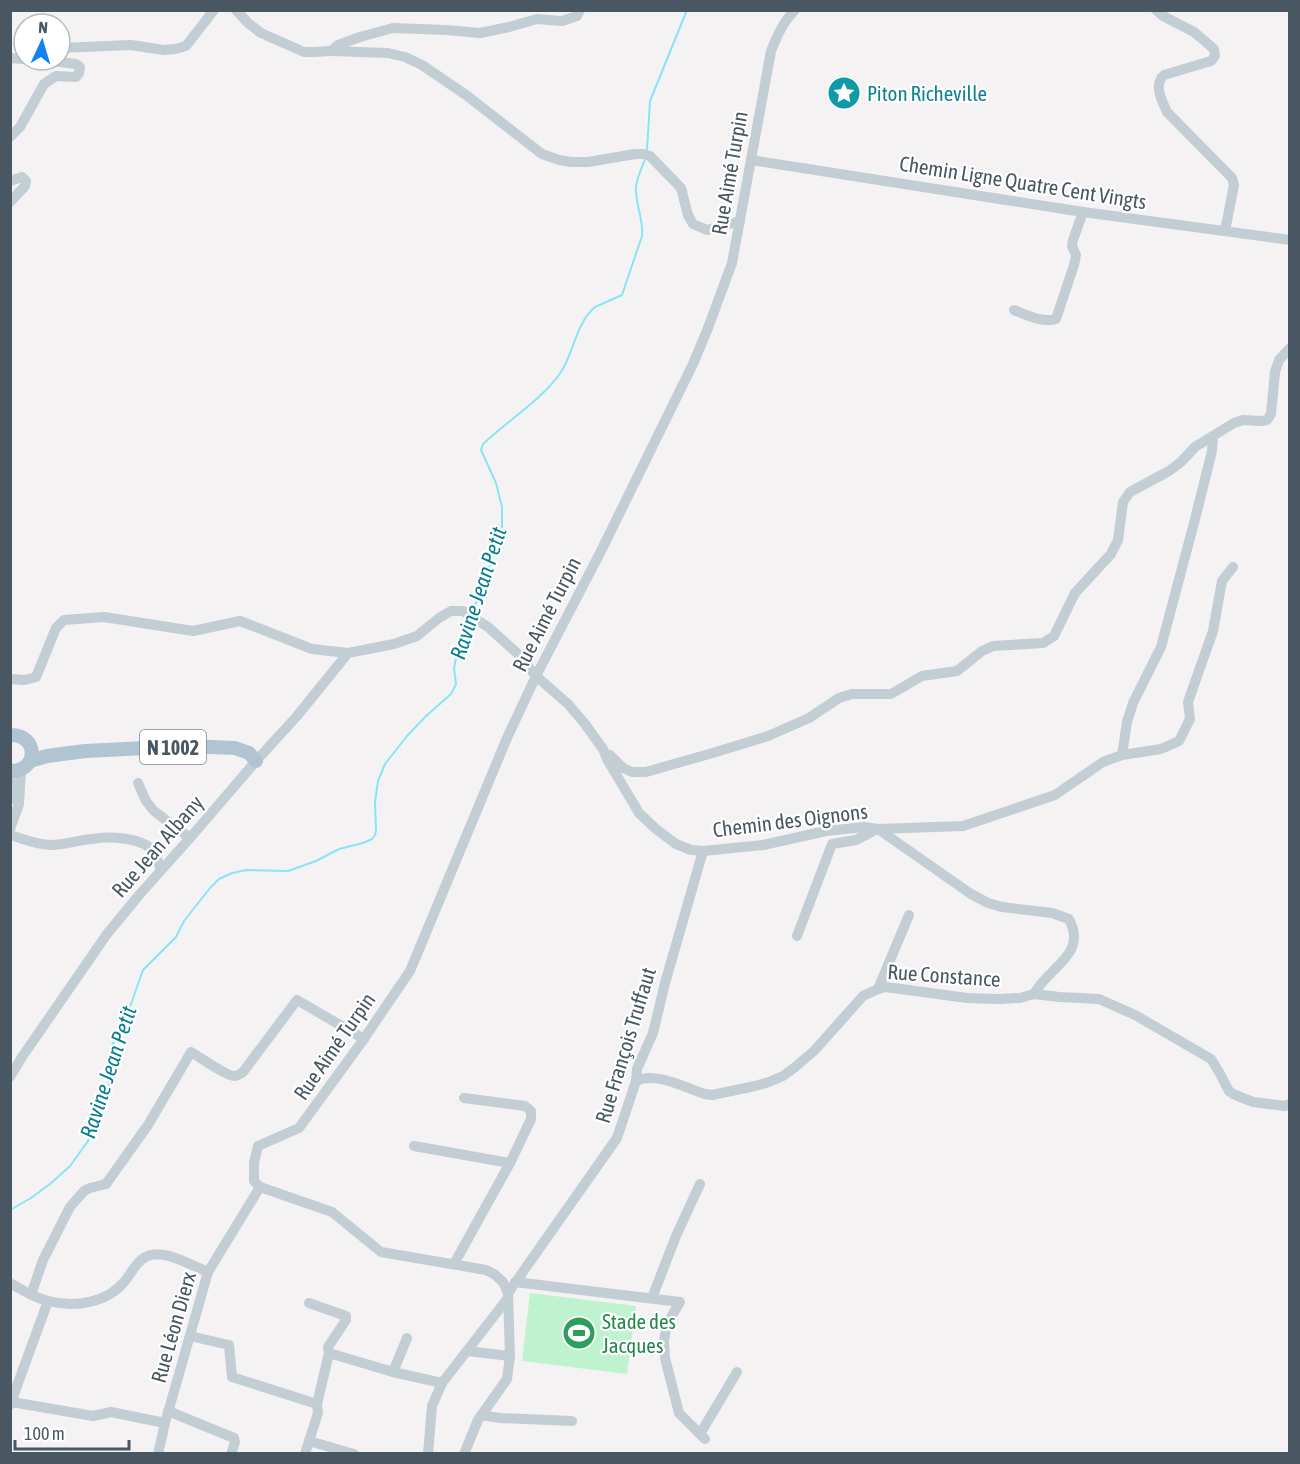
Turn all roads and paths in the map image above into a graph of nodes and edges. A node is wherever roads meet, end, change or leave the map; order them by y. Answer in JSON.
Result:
{"nodes":[{"id":1,"x":214,"y":10,"type":"edge"},
{"id":2,"x":236,"y":10,"type":"edge"},
{"id":3,"x":580,"y":10,"type":"edge"},
{"id":4,"x":795,"y":10,"type":"edge"},
{"id":5,"x":1156,"y":10,"type":"edge"},
{"id":6,"x":72,"y":47,"type":"edge"},
{"id":7,"x":331,"y":51,"type":"junction"},
{"id":8,"x":72,"y":64,"type":"edge"},
{"id":9,"x":10,"y":137,"type":"edge"},
{"id":10,"x":751,"y":160,"type":"junction"},
{"id":11,"x":10,"y":181,"type":"edge"},
{"id":12,"x":10,"y":202,"type":"edge"},
{"id":13,"x":1083,"y":212,"type":"junction"},
{"id":14,"x":740,"y":221,"type":"junction"},
{"id":15,"x":1225,"y":231,"type":"junction"},
{"id":16,"x":1290,"y":240,"type":"edge"},
{"id":17,"x":1014,"y":310,"type":"dead end"},
{"id":18,"x":1290,"y":348,"type":"edge"},
{"id":19,"x":1213,"y":436,"type":"junction"},
{"id":20,"x":1233,"y":567,"type":"dead end"},
{"id":21,"x":348,"y":653,"type":"junction"},
{"id":22,"x":536,"y":676,"type":"junction"},
{"id":23,"x":10,"y":679,"type":"edge"},
{"id":24,"x":17,"y":736,"type":"edge"},
{"id":25,"x":603,"y":749,"type":"junction"},
{"id":26,"x":85,"y":751,"type":"junction"},
{"id":27,"x":1122,"y":755,"type":"junction"},
{"id":28,"x":256,"y":761,"type":"junction"},
{"id":29,"x":18,"y":770,"type":"edge"},
{"id":30,"x":138,"y":783,"type":"dead end"},
{"id":31,"x":10,"y":810,"type":"edge"},
{"id":32,"x":10,"y":829,"type":"edge"},
{"id":33,"x":878,"y":829,"type":"junction"},
{"id":34,"x":10,"y":835,"type":"edge"},
{"id":35,"x":190,"y":838,"type":"junction"},
{"id":36,"x":703,"y":851,"type":"junction"},
{"id":37,"x":161,"y":870,"type":"junction"},
{"id":38,"x":909,"y":915,"type":"dead end"},
{"id":39,"x":797,"y":936,"type":"dead end"},
{"id":40,"x":878,"y":988,"type":"junction"},
{"id":41,"x":1034,"y":994,"type":"junction"},
{"id":42,"x":364,"y":1039,"type":"junction"},
{"id":43,"x":10,"y":1077,"type":"edge"},
{"id":44,"x":636,"y":1081,"type":"junction"},
{"id":45,"x":464,"y":1098,"type":"dead end"},
{"id":46,"x":1290,"y":1104,"type":"edge"},
{"id":47,"x":414,"y":1146,"type":"dead end"},
{"id":48,"x":510,"y":1163,"type":"junction"},
{"id":49,"x":700,"y":1184,"type":"dead end"},
{"id":50,"x":260,"y":1187,"type":"junction"},
{"id":51,"x":454,"y":1264,"type":"junction"},
{"id":52,"x":208,"y":1272,"type":"junction"},
{"id":53,"x":515,"y":1282,"type":"junction"},
{"id":54,"x":10,"y":1283,"type":"edge"},
{"id":55,"x":31,"y":1294,"type":"junction"},
{"id":56,"x":508,"y":1296,"type":"junction"},
{"id":57,"x":652,"y":1298,"type":"junction"},
{"id":58,"x":48,"y":1301,"type":"junction"},
{"id":59,"x":309,"y":1303,"type":"dead end"},
{"id":60,"x":190,"y":1336,"type":"junction"},
{"id":61,"x":407,"y":1338,"type":"dead end"},
{"id":62,"x":467,"y":1351,"type":"junction"},
{"id":63,"x":329,"y":1353,"type":"junction"},
{"id":64,"x":510,"y":1356,"type":"junction"},
{"id":65,"x":393,"y":1372,"type":"junction"},
{"id":66,"x":737,"y":1372,"type":"dead end"},
{"id":67,"x":441,"y":1383,"type":"junction"},
{"id":68,"x":11,"y":1403,"type":"edge"},
{"id":69,"x":316,"y":1404,"type":"junction"},
{"id":70,"x":168,"y":1411,"type":"junction"},
{"id":71,"x":481,"y":1415,"type":"junction"},
{"id":72,"x":573,"y":1421,"type":"dead end"},
{"id":73,"x":165,"y":1423,"type":"junction"},
{"id":74,"x":309,"y":1441,"type":"junction"},
{"id":75,"x":158,"y":1454,"type":"edge"},
{"id":76,"x":231,"y":1454,"type":"edge"},
{"id":77,"x":306,"y":1454,"type":"edge"},
{"id":78,"x":354,"y":1454,"type":"edge"},
{"id":79,"x":428,"y":1454,"type":"edge"},
{"id":80,"x":464,"y":1454,"type":"edge"}],
"edges":[{"from":1,"to":6,"type":"street"},
{"from":2,"to":7,"type":"street"},
{"from":3,"to":7,"type":"street"},
{"from":4,"to":10,"type":"street","name":"Rue Aimé Turpin"},
{"from":5,"to":15,"type":"street"},
{"from":7,"to":14,"type":"street"},
{"from":8,"to":9,"type":"street"},
{"from":10,"to":13,"type":"street","name":"Chemin Ligne Quatre Cent Vingts"},
{"from":10,"to":14,"type":"street","name":"Rue Aimé Turpin"},
{"from":11,"to":12,"type":"street"},
{"from":13,"to":15,"type":"street","name":"Chemin Ligne Quatre Cent Vingts"},
{"from":13,"to":17,"type":"street"},
{"from":14,"to":22,"type":"street","name":"Rue Aimé Turpin"},
{"from":15,"to":16,"type":"street","name":"Chemin Ligne Quatre Cent Vingts"},
{"from":18,"to":19,"type":"street"},
{"from":19,"to":25,"type":"street"},
{"from":19,"to":27,"type":"street"},
{"from":20,"to":27,"type":"street","name":"Chemin des Oignons"},
{"from":21,"to":22,"type":"street","name":"Chemin des Oignons"},
{"from":21,"to":23,"type":"street"},
{"from":21,"to":28,"type":"street","name":"Rue Jean Albany"},
{"from":22,"to":25,"type":"street","name":"Chemin des Oignons"},
{"from":22,"to":42,"type":"street","name":"Rue Aimé Turpin"},
{"from":24,"to":26,"type":"main road","number":"N 1002"},
{"from":24,"to":29,"type":"main road"},
{"from":25,"to":36,"type":"street","name":"Chemin des Oignons"},
{"from":26,"to":28,"type":"main road","number":"N 1002"},
{"from":26,"to":29,"type":"main road","number":"N 1002"},
{"from":27,"to":33,"type":"street","name":"Chemin des Oignons"},
{"from":28,"to":35,"type":"street","name":"Rue Jean Albany"},
{"from":29,"to":31,"type":"street"},
{"from":29,"to":32,"type":"street"},
{"from":30,"to":35,"type":"street"},
{"from":33,"to":36,"type":"street","name":"Chemin des Oignons"},
{"from":33,"to":39,"type":"street"},
{"from":33,"to":41,"type":"street"},
{"from":34,"to":37,"type":"street"},
{"from":35,"to":37,"type":"street","name":"Rue Jean Albany"},
{"from":36,"to":44,"type":"street","name":"Rue François Truffaut"},
{"from":37,"to":43,"type":"street","name":"Rue Jean Albany"},
{"from":38,"to":40,"type":"street"},
{"from":40,"to":41,"type":"street","name":"Rue Constance"},
{"from":40,"to":44,"type":"street","name":"Rue Constance"},
{"from":41,"to":46,"type":"street","name":"Rue Constance"},
{"from":42,"to":50,"type":"street","name":"Rue Aimé Turpin"},
{"from":42,"to":55,"type":"street"},
{"from":44,"to":53,"type":"street","name":"Rue François Truffaut"},
{"from":45,"to":48,"type":"street"},
{"from":47,"to":48,"type":"street"},
{"from":48,"to":51,"type":"street"},
{"from":49,"to":57,"type":"street"},
{"from":50,"to":51,"type":"street"},
{"from":50,"to":52,"type":"street","name":"Rue Léon Dierx"},
{"from":51,"to":56,"type":"street"},
{"from":52,"to":58,"type":"street"},
{"from":52,"to":60,"type":"street","name":"Rue Léon Dierx"},
{"from":53,"to":56,"type":"street","name":"Rue François Truffaut"},
{"from":53,"to":57,"type":"street"},
{"from":54,"to":55,"type":"street"},
{"from":55,"to":58,"type":"street"},
{"from":56,"to":62,"type":"street","name":"Rue François Truffaut"},
{"from":56,"to":64,"type":"street"},
{"from":57,"to":66,"type":"street"},
{"from":58,"to":68,"type":"street"},
{"from":59,"to":63,"type":"street"},
{"from":60,"to":69,"type":"street"},
{"from":60,"to":70,"type":"street","name":"Rue Léon Dierx"},
{"from":61,"to":65,"type":"street"},
{"from":62,"to":64,"type":"street"},
{"from":62,"to":67,"type":"street","name":"Rue François Truffaut"},
{"from":63,"to":65,"type":"street"},
{"from":63,"to":69,"type":"street"},
{"from":64,"to":71,"type":"street"},
{"from":65,"to":67,"type":"street"},
{"from":67,"to":79,"type":"street"},
{"from":68,"to":73,"type":"street"},
{"from":69,"to":74,"type":"street"},
{"from":70,"to":73,"type":"street","name":"Rue Léon Dierx"},
{"from":70,"to":76,"type":"street"},
{"from":71,"to":72,"type":"street"},
{"from":71,"to":80,"type":"street"},
{"from":73,"to":75,"type":"street","name":"Rue Léon Dierx"},
{"from":74,"to":77,"type":"street"},
{"from":74,"to":78,"type":"street"}]}
